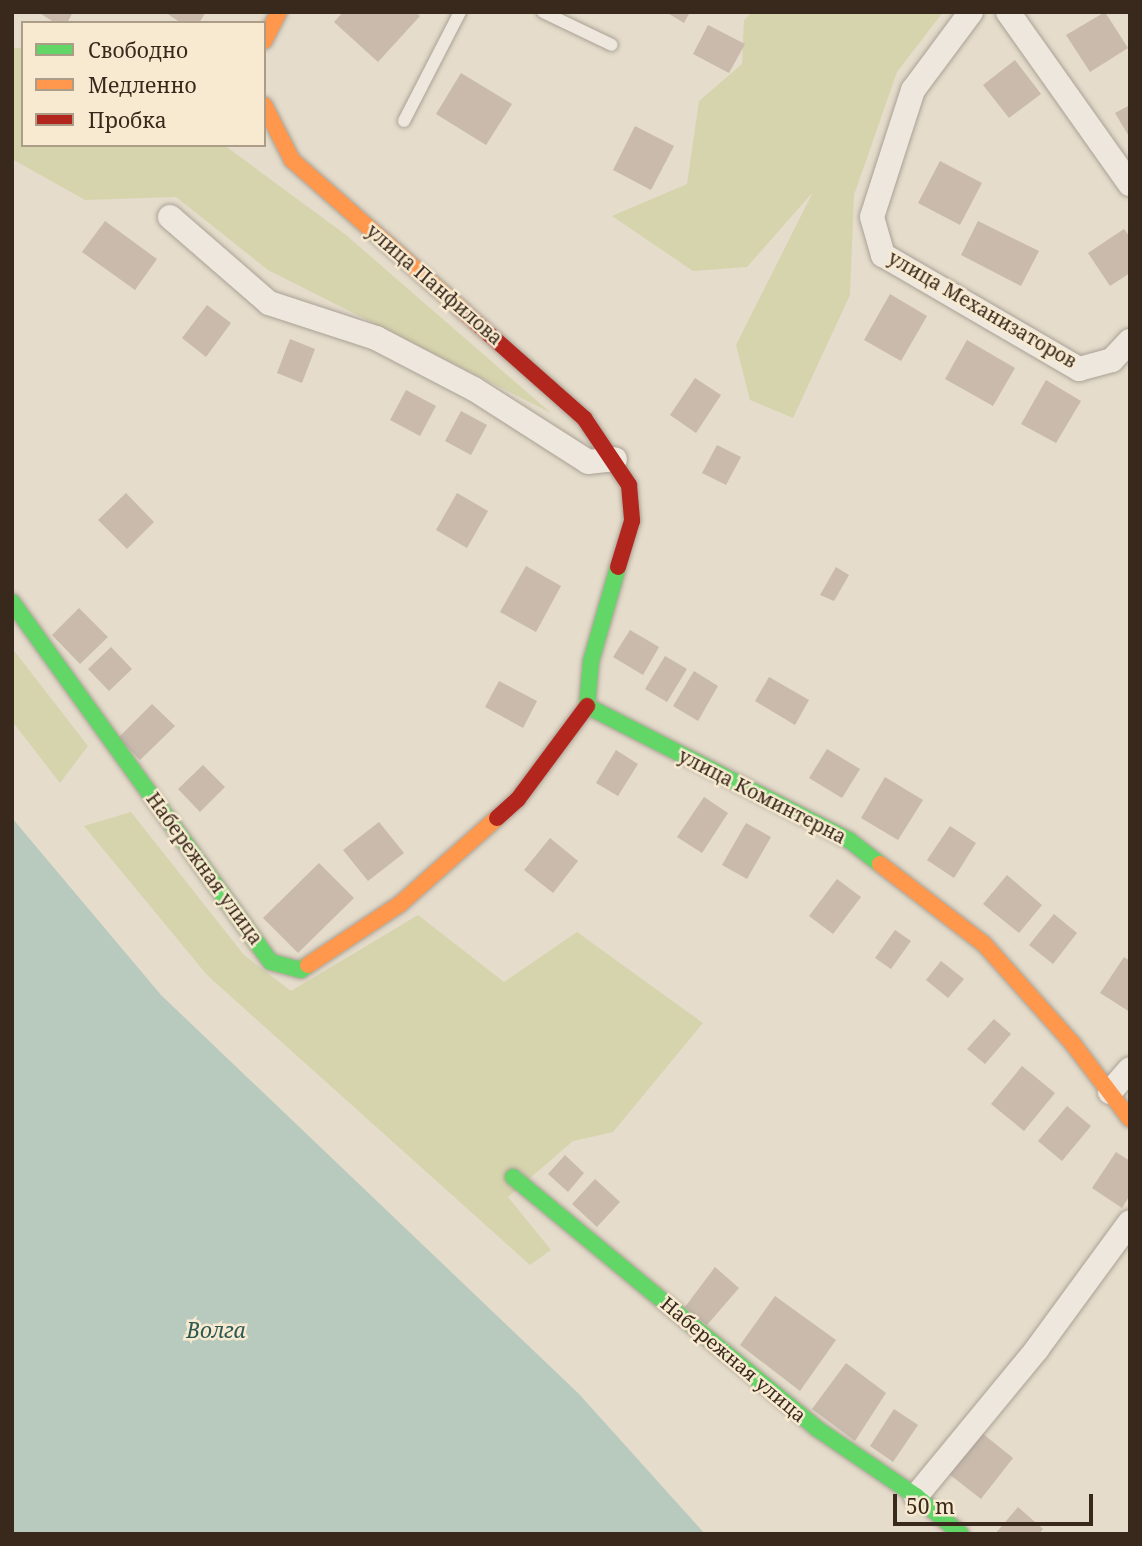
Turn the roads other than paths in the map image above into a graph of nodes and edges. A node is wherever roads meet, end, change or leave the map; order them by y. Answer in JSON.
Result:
{"nodes":[{"id":1,"x":279,"y":12,"type":"edge"},
{"id":2,"x":460,"y":12,"type":"edge"},
{"id":3,"x":543,"y":12,"type":"edge"},
{"id":4,"x":971,"y":12,"type":"edge"},
{"id":5,"x":1008,"y":12,"type":"edge"},
{"id":6,"x":266,"y":37,"type":"edge"},
{"id":7,"x":612,"y":45,"type":"dead end"},
{"id":8,"x":266,"y":109,"type":"edge"},
{"id":9,"x":404,"y":121,"type":"dead end"},
{"id":10,"x":1130,"y":184,"type":"edge"},
{"id":11,"x":170,"y":217,"type":"dead end"},
{"id":12,"x":1130,"y":341,"type":"edge"},
{"id":13,"x":615,"y":459,"type":"junction"},
{"id":14,"x":12,"y":602,"type":"edge"},
{"id":15,"x":587,"y":706,"type":"junction"},
{"id":16,"x":1130,"y":1069,"type":"edge"},
{"id":17,"x":1110,"y":1092,"type":"junction"},
{"id":18,"x":1130,"y":1119,"type":"edge"},
{"id":19,"x":513,"y":1177,"type":"dead end"},
{"id":20,"x":1130,"y":1222,"type":"edge"},
{"id":21,"x":916,"y":1496,"type":"junction"},
{"id":22,"x":961,"y":1534,"type":"edge"}],
"edges":[{"from":1,"to":6,"type":"street"},
{"from":2,"to":9,"type":"lane"},
{"from":3,"to":7,"type":"lane"},
{"from":4,"to":12,"type":"street","name":"улица Механизаторов"},
{"from":5,"to":10,"type":"street"},
{"from":8,"to":13,"type":"street","name":"улица Панфилова"},
{"from":11,"to":13,"type":"street"},
{"from":13,"to":15,"type":"street"},
{"from":14,"to":15,"type":"street","name":"Набережная улица"},
{"from":15,"to":17,"type":"street","name":"улица Коминтерна"},
{"from":16,"to":17,"type":"street"},
{"from":17,"to":18,"type":"street","name":"улица Коминтерна"},
{"from":19,"to":21,"type":"street","name":"Набережная улица"},
{"from":20,"to":21,"type":"street"},
{"from":21,"to":22,"type":"street","name":"Набережная улица"}]}
